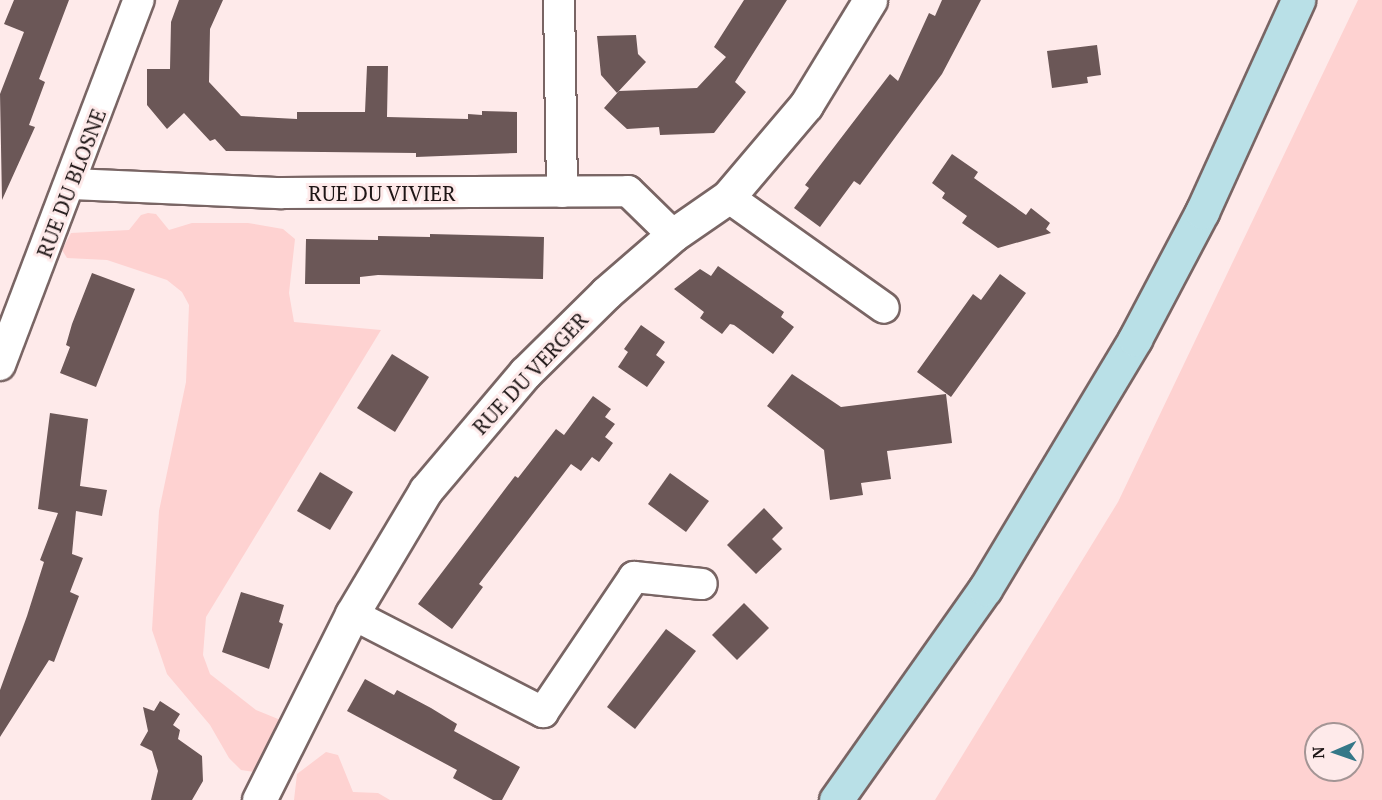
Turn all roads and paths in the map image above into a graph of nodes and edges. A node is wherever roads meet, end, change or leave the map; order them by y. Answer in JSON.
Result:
{"nodes":[{"id":1,"x":139,"y":0,"type":"edge"},
{"id":2,"x":559,"y":0,"type":"edge"},
{"id":3,"x":870,"y":0,"type":"edge"},
{"id":4,"x":1298,"y":0,"type":"edge"},
{"id":5,"x":72,"y":184,"type":"junction"},
{"id":6,"x":562,"y":192,"type":"junction"},
{"id":7,"x":728,"y":197,"type":"junction"},
{"id":8,"x":673,"y":236,"type":"junction"},
{"id":9,"x":884,"y":308,"type":"dead end"},
{"id":10,"x":0,"y":365,"type":"edge"},
{"id":11,"x":702,"y":584,"type":"dead end"},
{"id":12,"x":352,"y":614,"type":"junction"},
{"id":13,"x":259,"y":800,"type":"edge"},
{"id":14,"x":836,"y":800,"type":"edge"}],
"edges":[{"from":1,"to":5,"type":"street","name":"RUE DU BLOSNE"},
{"from":2,"to":6,"type":"street"},
{"from":3,"to":7,"type":"street","name":"RUE DU VERGER"},
{"from":4,"to":14,"type":"main road"},
{"from":5,"to":6,"type":"street","name":"RUE DU VIVIER"},
{"from":5,"to":10,"type":"street","name":"RUE DU BLOSNE"},
{"from":6,"to":8,"type":"street","name":"RUE DU VIVIER"},
{"from":7,"to":8,"type":"street","name":"RUE DU VERGER"},
{"from":7,"to":9,"type":"street"},
{"from":8,"to":12,"type":"street","name":"RUE DU VERGER"},
{"from":11,"to":12,"type":"street"},
{"from":12,"to":13,"type":"street","name":"RUE DU VERGER"}]}
